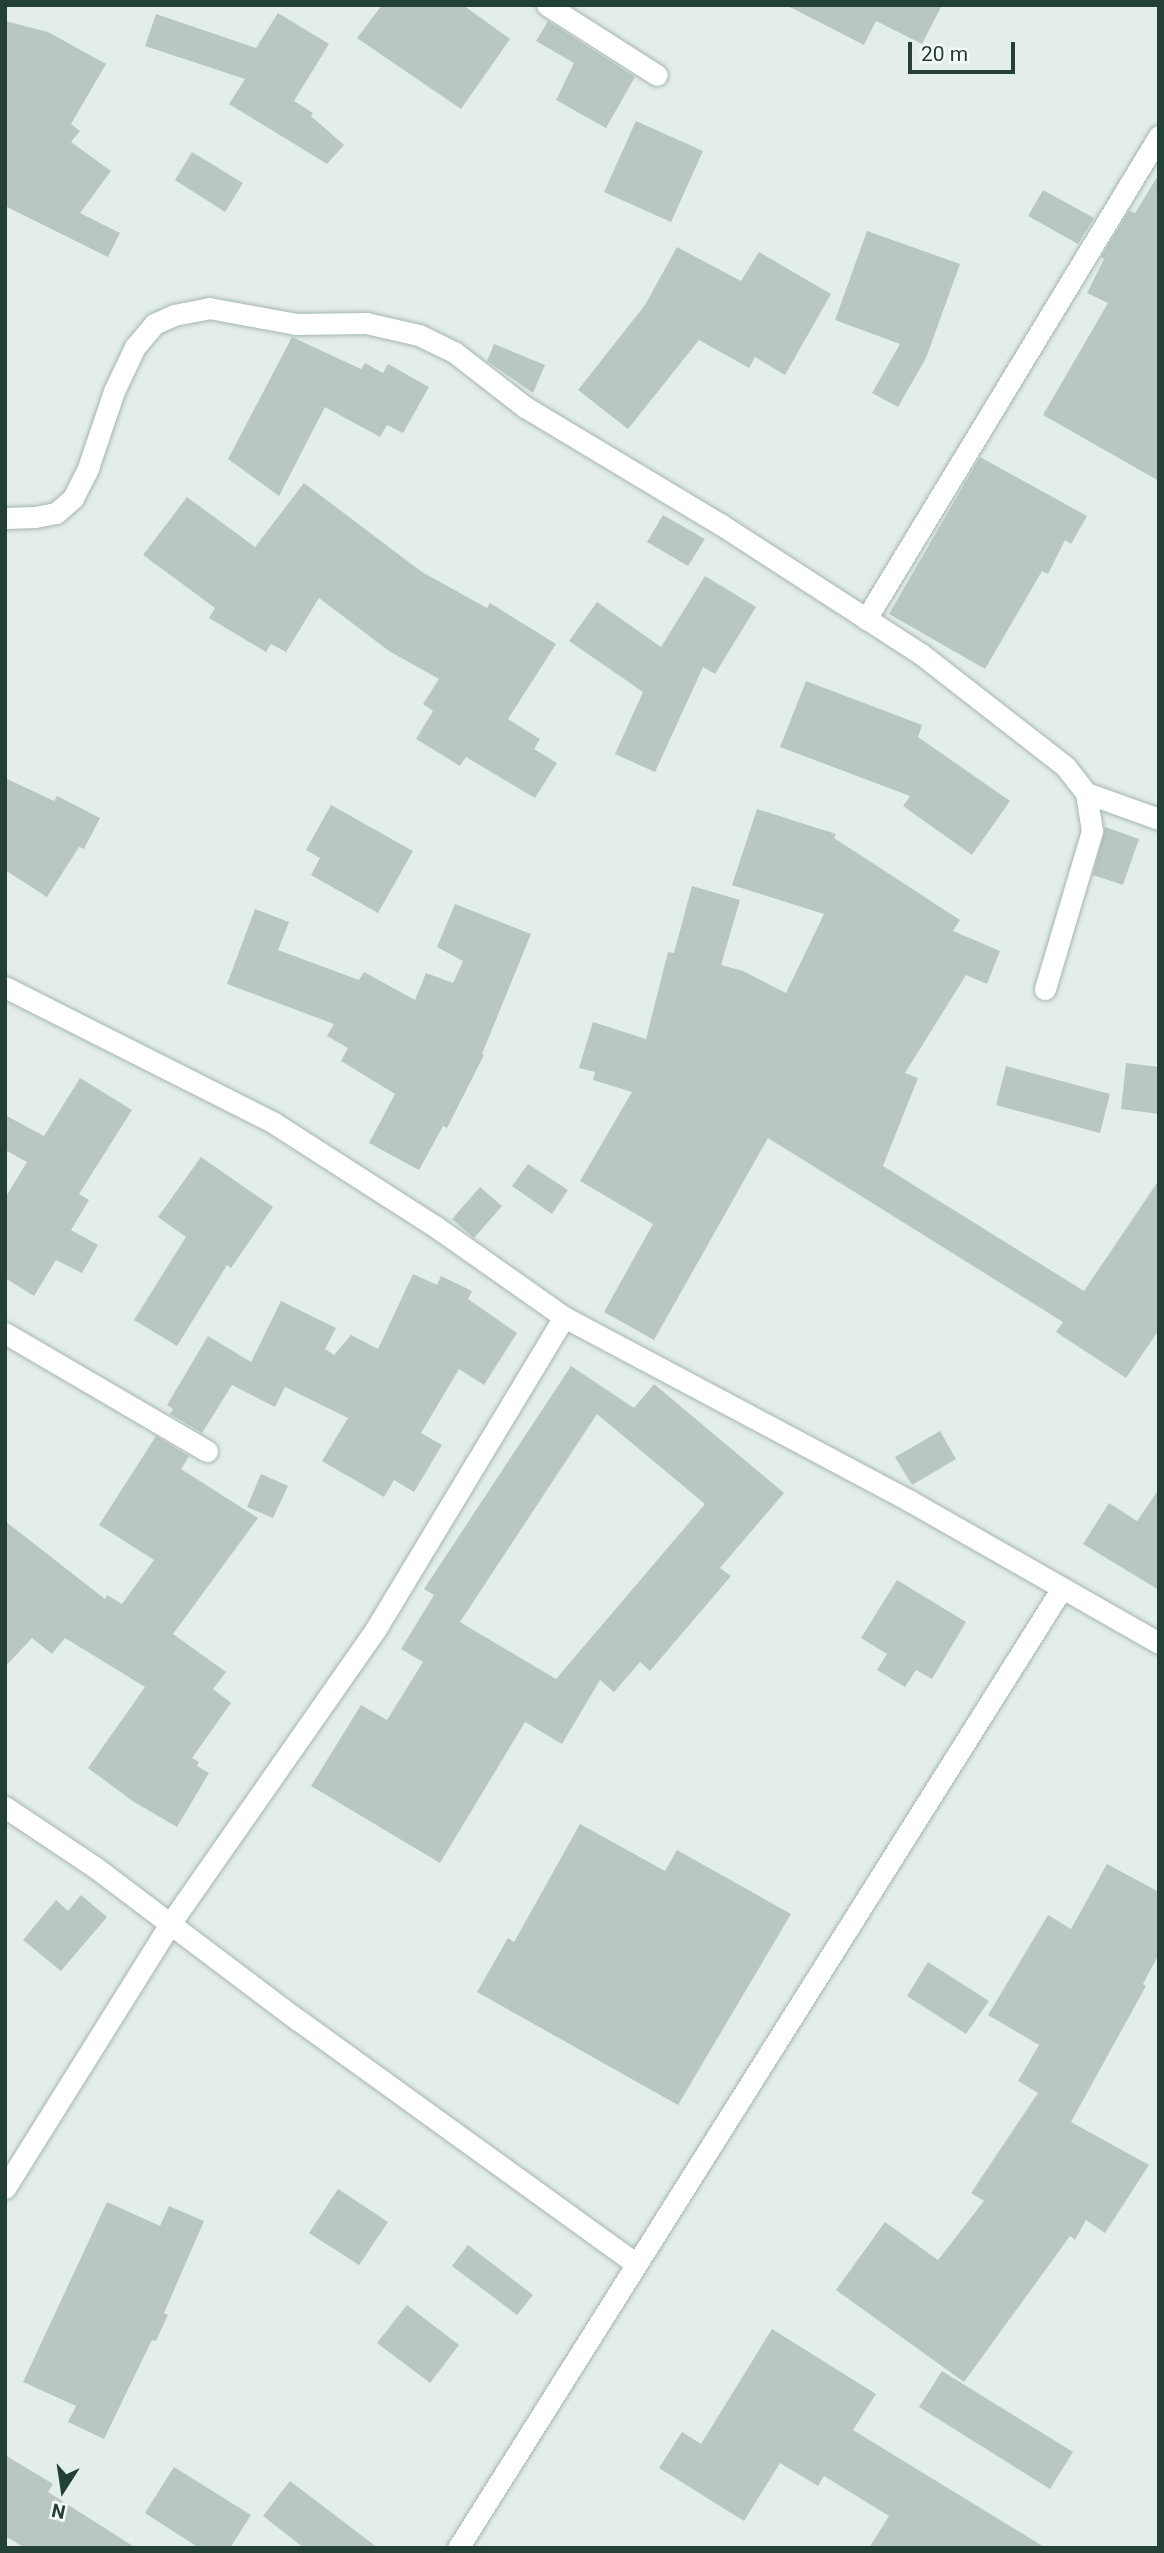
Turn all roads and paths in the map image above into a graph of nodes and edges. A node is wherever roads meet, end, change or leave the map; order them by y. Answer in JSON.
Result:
{"nodes":[{"id":1,"x":547,"y":5,"type":"edge"},
{"id":2,"x":657,"y":75,"type":"dead end"},
{"id":3,"x":1159,"y":136,"type":"edge"},
{"id":4,"x":5,"y":518,"type":"edge"},
{"id":5,"x":866,"y":618,"type":"junction"},
{"id":6,"x":1086,"y":793,"type":"junction"},
{"id":7,"x":1159,"y":819,"type":"edge"},
{"id":8,"x":5,"y":987,"type":"edge"},
{"id":9,"x":1045,"y":989,"type":"dead end"},
{"id":10,"x":564,"y":1317,"type":"junction"},
{"id":11,"x":5,"y":1333,"type":"edge"},
{"id":12,"x":206,"y":1451,"type":"dead end"},
{"id":13,"x":1062,"y":1588,"type":"junction"},
{"id":14,"x":1159,"y":1643,"type":"edge"},
{"id":15,"x":5,"y":1807,"type":"edge"},
{"id":16,"x":170,"y":1924,"type":"junction"},
{"id":17,"x":5,"y":2188,"type":"edge"},
{"id":18,"x":636,"y":2264,"type":"junction"},
{"id":19,"x":458,"y":2548,"type":"edge"}],
"edges":[{"from":1,"to":2,"type":"street"},
{"from":3,"to":5,"type":"street"},
{"from":4,"to":5,"type":"street"},
{"from":5,"to":6,"type":"street"},
{"from":6,"to":7,"type":"street"},
{"from":6,"to":9,"type":"street"},
{"from":8,"to":10,"type":"street"},
{"from":10,"to":13,"type":"street"},
{"from":10,"to":16,"type":"street"},
{"from":11,"to":12,"type":"street"},
{"from":13,"to":14,"type":"street"},
{"from":13,"to":18,"type":"street"},
{"from":15,"to":16,"type":"street"},
{"from":16,"to":17,"type":"street"},
{"from":16,"to":18,"type":"street"},
{"from":18,"to":19,"type":"street"}]}
